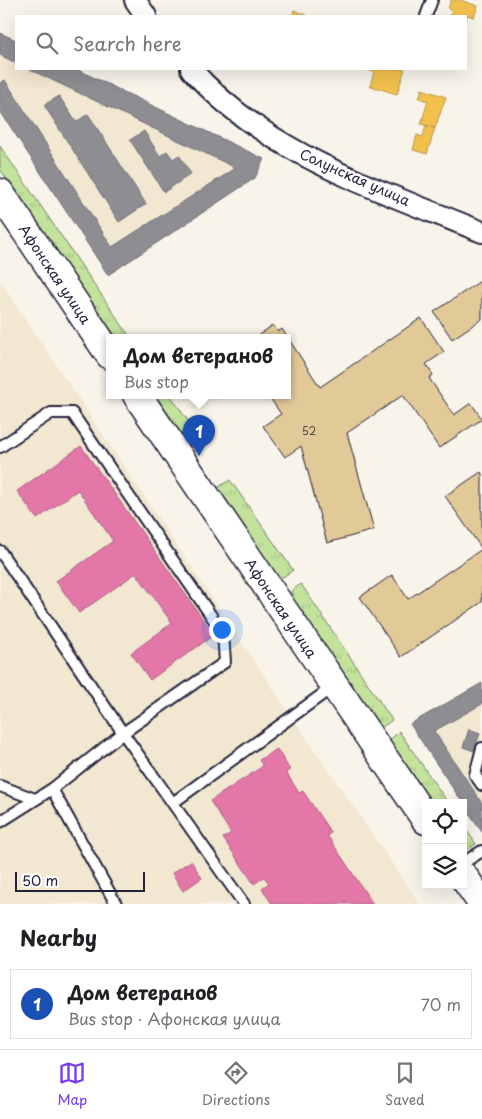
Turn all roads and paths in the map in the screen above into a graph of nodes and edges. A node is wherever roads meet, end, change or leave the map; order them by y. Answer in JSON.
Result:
{"nodes":[{"id":1,"x":135,"y":0,"type":"edge"},
{"id":2,"x":432,"y":0,"type":"edge"},
{"id":3,"x":145,"y":15,"type":"edge"},
{"id":4,"x":426,"y":15,"type":"edge"},
{"id":5,"x":192,"y":70,"type":"edge"},
{"id":6,"x":0,"y":193,"type":"edge"},
{"id":7,"x":482,"y":232,"type":"edge"},
{"id":8,"x":106,"y":349,"type":"edge"},
{"id":9,"x":140,"y":399,"type":"edge"},
{"id":10,"x":0,"y":447,"type":"edge"},
{"id":11,"x":0,"y":551,"type":"edge"},
{"id":12,"x":334,"y":686,"type":"junction"},
{"id":13,"x":124,"y":733,"type":"junction"},
{"id":14,"x":482,"y":748,"type":"edge"},
{"id":15,"x":482,"y":785,"type":"edge"},
{"id":16,"x":0,"y":786,"type":"edge"},
{"id":17,"x":52,"y":789,"type":"junction"},
{"id":18,"x":34,"y":799,"type":"junction"},
{"id":19,"x":174,"y":802,"type":"junction"},
{"id":20,"x":422,"y":814,"type":"edge"},
{"id":21,"x":0,"y":822,"type":"edge"},
{"id":22,"x":482,"y":851,"type":"edge"},
{"id":23,"x":467,"y":860,"type":"edge"},
{"id":24,"x":467,"y":882,"type":"edge"},
{"id":25,"x":482,"y":903,"type":"edge"},
{"id":26,"x":116,"y":904,"type":"edge"},
{"id":27,"x":244,"y":904,"type":"edge"}],
"edges":[{"from":1,"to":3,"type":"street"},
{"from":2,"to":4,"type":"lane"},
{"from":5,"to":7,"type":"street","name":"Солунская улица"},
{"from":6,"to":8,"type":"street","name":"Афонская улица"},
{"from":9,"to":12,"type":"street","name":"Афонская улица"},
{"from":10,"to":13,"type":"lane"},
{"from":11,"to":13,"type":"lane"},
{"from":12,"to":19,"type":"lane"},
{"from":12,"to":20,"type":"street","name":"Афонская улица"},
{"from":13,"to":17,"type":"lane"},
{"from":13,"to":19,"type":"lane"},
{"from":14,"to":15,"type":"lane"},
{"from":16,"to":18,"type":"lane"},
{"from":17,"to":18,"type":"lane"},
{"from":17,"to":26,"type":"lane"},
{"from":18,"to":21,"type":"lane"},
{"from":19,"to":27,"type":"lane"},
{"from":22,"to":23,"type":"lane"},
{"from":24,"to":25,"type":"street"}]}
